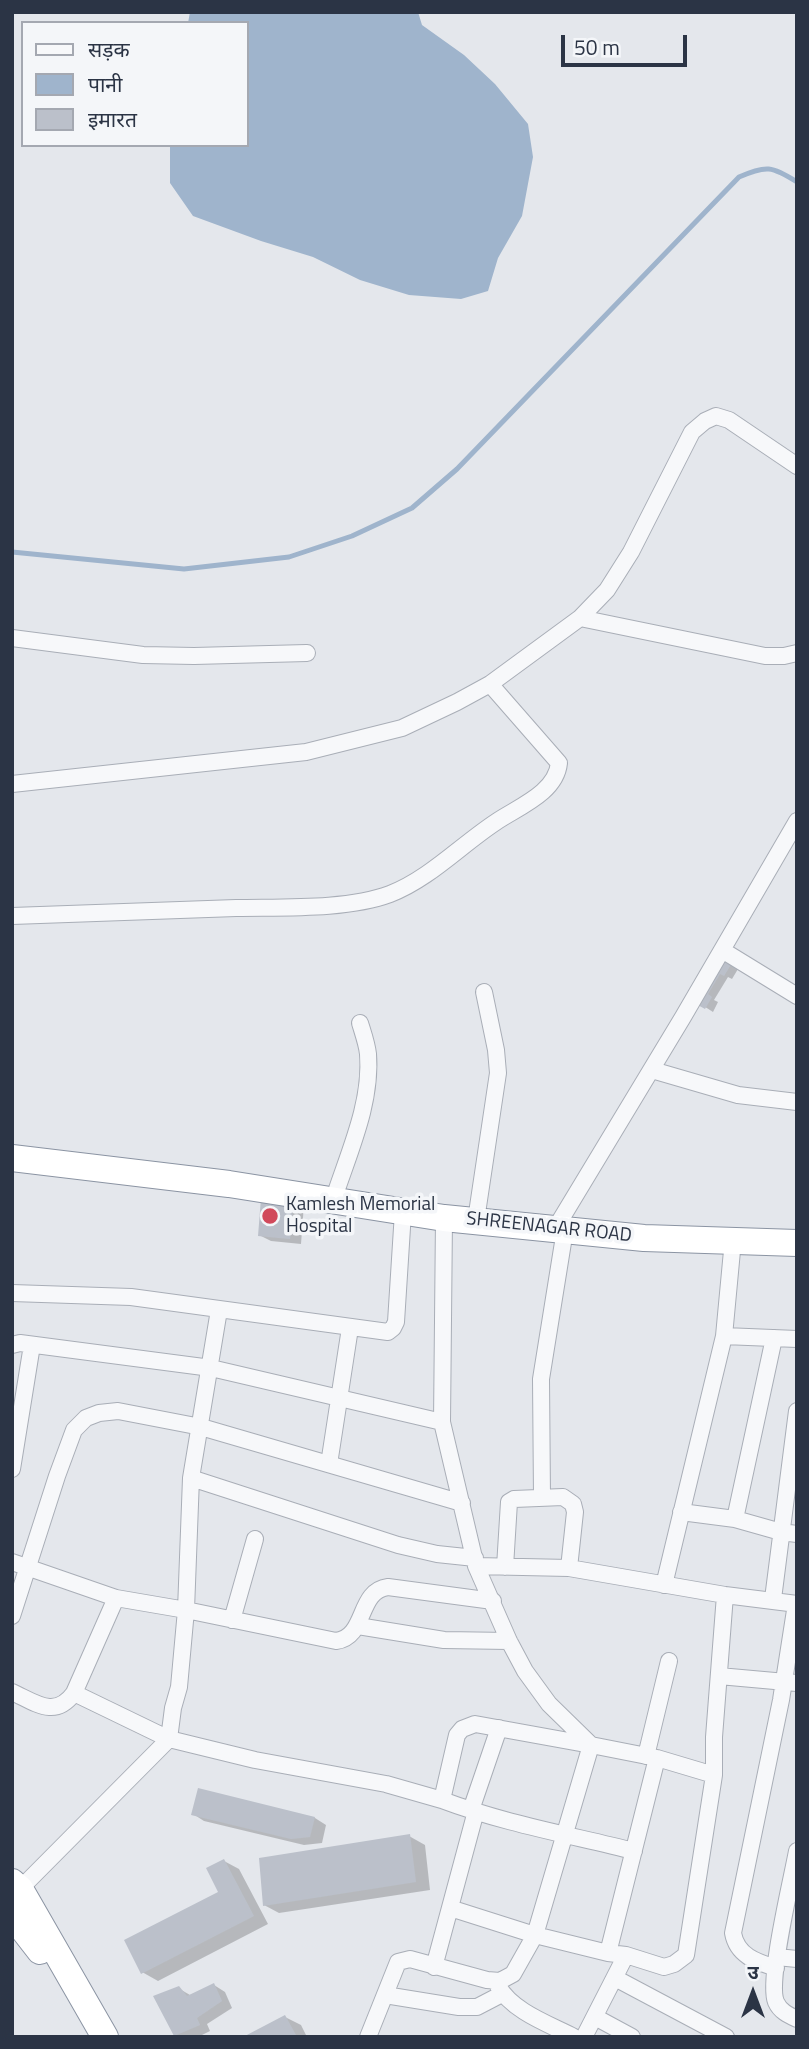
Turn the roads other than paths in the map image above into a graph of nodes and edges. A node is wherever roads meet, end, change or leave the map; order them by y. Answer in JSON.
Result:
{"nodes":[{"id":1,"x":797,"y":466,"type":"edge"},
{"id":2,"x":580,"y":618,"type":"junction"},
{"id":3,"x":12,"y":638,"type":"edge"},
{"id":4,"x":307,"y":653,"type":"dead end"},
{"id":5,"x":797,"y":653,"type":"edge"},
{"id":6,"x":490,"y":684,"type":"junction"},
{"id":7,"x":12,"y":783,"type":"edge"},
{"id":8,"x":796,"y":823,"type":"edge"},
{"id":9,"x":12,"y":916,"type":"edge"},
{"id":10,"x":722,"y":950,"type":"junction"},
{"id":11,"x":484,"y":992,"type":"dead end"},
{"id":12,"x":797,"y":996,"type":"edge"},
{"id":13,"x":360,"y":1023,"type":"dead end"},
{"id":14,"x":652,"y":1070,"type":"junction"},
{"id":15,"x":797,"y":1102,"type":"edge"},
{"id":16,"x":12,"y":1158,"type":"edge"},
{"id":17,"x":333,"y":1201,"type":"junction"},
{"id":18,"x":403,"y":1212,"type":"junction"},
{"id":19,"x":444,"y":1218,"type":"junction"},
{"id":20,"x":476,"y":1220,"type":"junction"},
{"id":21,"x":560,"y":1230,"type":"junction"},
{"id":22,"x":733,"y":1240,"type":"junction"},
{"id":23,"x":797,"y":1242,"type":"edge"},
{"id":24,"x":12,"y":1293,"type":"edge"},
{"id":25,"x":219,"y":1310,"type":"junction"},
{"id":26,"x":350,"y":1328,"type":"junction"},
{"id":27,"x":724,"y":1336,"type":"junction"},
{"id":28,"x":774,"y":1338,"type":"junction"},
{"id":29,"x":797,"y":1339,"type":"edge"},
{"id":30,"x":12,"y":1345,"type":"edge"},
{"id":31,"x":32,"y":1345,"type":"junction"},
{"id":32,"x":211,"y":1368,"type":"junction"},
{"id":33,"x":340,"y":1398,"type":"junction"},
{"id":34,"x":797,"y":1411,"type":"edge"},
{"id":35,"x":442,"y":1422,"type":"junction"},
{"id":36,"x":201,"y":1427,"type":"junction"},
{"id":37,"x":329,"y":1464,"type":"junction"},
{"id":38,"x":12,"y":1469,"type":"edge"},
{"id":39,"x":191,"y":1478,"type":"junction"},
{"id":40,"x":542,"y":1497,"type":"junction"},
{"id":41,"x":461,"y":1503,"type":"junction"},
{"id":42,"x":681,"y":1512,"type":"junction"},
{"id":43,"x":735,"y":1519,"type":"junction"},
{"id":44,"x":789,"y":1533,"type":"edge"},
{"id":45,"x":255,"y":1539,"type":"dead end"},
{"id":46,"x":476,"y":1562,"type":"junction"},
{"id":47,"x":20,"y":1564,"type":"edge"},
{"id":48,"x":505,"y":1567,"type":"junction"},
{"id":49,"x":569,"y":1569,"type":"junction"},
{"id":50,"x":664,"y":1585,"type":"junction"},
{"id":51,"x":725,"y":1595,"type":"junction"},
{"id":52,"x":116,"y":1598,"type":"junction"},
{"id":53,"x":773,"y":1599,"type":"junction"},
{"id":54,"x":493,"y":1601,"type":"junction"},
{"id":55,"x":797,"y":1604,"type":"edge"},
{"id":56,"x":186,"y":1609,"type":"junction"},
{"id":57,"x":12,"y":1616,"type":"edge"},
{"id":58,"x":232,"y":1620,"type":"junction"},
{"id":59,"x":358,"y":1626,"type":"junction"},
{"id":60,"x":509,"y":1641,"type":"junction"},
{"id":61,"x":669,"y":1661,"type":"dead end"},
{"id":62,"x":719,"y":1676,"type":"junction"},
{"id":63,"x":790,"y":1682,"type":"edge"},
{"id":64,"x":12,"y":1692,"type":"edge"},
{"id":65,"x":75,"y":1693,"type":"junction"},
{"id":66,"x":499,"y":1728,"type":"junction"},
{"id":67,"x":169,"y":1739,"type":"junction"},
{"id":68,"x":591,"y":1745,"type":"junction"},
{"id":69,"x":651,"y":1757,"type":"junction"},
{"id":70,"x":715,"y":1774,"type":"junction"},
{"id":71,"x":442,"y":1800,"type":"junction"},
{"id":72,"x":474,"y":1811,"type":"junction"},
{"id":73,"x":565,"y":1833,"type":"junction"},
{"id":74,"x":634,"y":1851,"type":"junction"},
{"id":75,"x":796,"y":1860,"type":"edge"},
{"id":76,"x":16,"y":1885,"type":"edge"},
{"id":77,"x":450,"y":1908,"type":"junction"},
{"id":78,"x":12,"y":1915,"type":"edge"},
{"id":79,"x":535,"y":1936,"type":"junction"},
{"id":80,"x":608,"y":1953,"type":"junction"},
{"id":81,"x":626,"y":1955,"type":"junction"},
{"id":82,"x":797,"y":1959,"type":"edge"},
{"id":83,"x":776,"y":1962,"type":"junction"},
{"id":84,"x":434,"y":1967,"type":"junction"},
{"id":85,"x":615,"y":1978,"type":"junction"},
{"id":86,"x":499,"y":1987,"type":"junction"},
{"id":87,"x":385,"y":1995,"type":"junction"},
{"id":88,"x":595,"y":2017,"type":"junction"},
{"id":89,"x":797,"y":2019,"type":"edge"},
{"id":90,"x":90,"y":2037,"type":"edge"},
{"id":91,"x":105,"y":2037,"type":"edge"},
{"id":92,"x":368,"y":2037,"type":"edge"},
{"id":93,"x":574,"y":2037,"type":"edge"},
{"id":94,"x":584,"y":2037,"type":"edge"},
{"id":95,"x":632,"y":2037,"type":"edge"},
{"id":96,"x":726,"y":2037,"type":"edge"}],
"edges":[{"from":1,"to":2,"type":"street"},
{"from":2,"to":5,"type":"street"},
{"from":2,"to":6,"type":"street"},
{"from":3,"to":4,"type":"street"},
{"from":6,"to":7,"type":"street"},
{"from":6,"to":9,"type":"street"},
{"from":8,"to":10,"type":"street"},
{"from":10,"to":12,"type":"street"},
{"from":10,"to":14,"type":"street"},
{"from":11,"to":20,"type":"street"},
{"from":13,"to":17,"type":"street"},
{"from":14,"to":15,"type":"street"},
{"from":14,"to":21,"type":"street"},
{"from":16,"to":17,"type":"highway","name":"SHREENAGAR ROAD"},
{"from":17,"to":18,"type":"highway","name":"SHREENAGAR ROAD"},
{"from":18,"to":19,"type":"highway","name":"SHREENAGAR ROAD"},
{"from":18,"to":26,"type":"street"},
{"from":19,"to":20,"type":"highway","name":"SHREENAGAR ROAD"},
{"from":19,"to":35,"type":"street"},
{"from":20,"to":21,"type":"highway","name":"SHREENAGAR ROAD"},
{"from":21,"to":22,"type":"highway","name":"SHREENAGAR ROAD"},
{"from":21,"to":40,"type":"street"},
{"from":22,"to":23,"type":"highway","name":"SHREENAGAR ROAD"},
{"from":22,"to":27,"type":"street"},
{"from":24,"to":25,"type":"street"},
{"from":25,"to":26,"type":"street"},
{"from":25,"to":32,"type":"street"},
{"from":26,"to":33,"type":"street"},
{"from":27,"to":28,"type":"street"},
{"from":27,"to":42,"type":"street"},
{"from":28,"to":29,"type":"street"},
{"from":28,"to":43,"type":"street"},
{"from":30,"to":31,"type":"street"},
{"from":31,"to":32,"type":"street"},
{"from":31,"to":38,"type":"street"},
{"from":32,"to":33,"type":"street"},
{"from":32,"to":36,"type":"street"},
{"from":33,"to":35,"type":"street"},
{"from":33,"to":37,"type":"street"},
{"from":34,"to":44,"type":"street"},
{"from":35,"to":41,"type":"street"},
{"from":36,"to":37,"type":"street"},
{"from":36,"to":39,"type":"street"},
{"from":36,"to":47,"type":"street"},
{"from":37,"to":41,"type":"street"},
{"from":39,"to":46,"type":"street"},
{"from":39,"to":56,"type":"street"},
{"from":40,"to":48,"type":"street"},
{"from":40,"to":49,"type":"street"},
{"from":41,"to":46,"type":"street"},
{"from":42,"to":43,"type":"street"},
{"from":42,"to":50,"type":"street"},
{"from":43,"to":44,"type":"street"},
{"from":44,"to":53,"type":"street"},
{"from":45,"to":58,"type":"street"},
{"from":46,"to":48,"type":"street"},
{"from":46,"to":54,"type":"street"},
{"from":47,"to":52,"type":"street"},
{"from":47,"to":57,"type":"street"},
{"from":48,"to":49,"type":"street"},
{"from":49,"to":50,"type":"street"},
{"from":50,"to":51,"type":"street"},
{"from":51,"to":53,"type":"street"},
{"from":51,"to":62,"type":"street"},
{"from":52,"to":56,"type":"street"},
{"from":52,"to":65,"type":"street"},
{"from":53,"to":55,"type":"street"},
{"from":54,"to":59,"type":"street"},
{"from":54,"to":60,"type":"street"},
{"from":55,"to":63,"type":"street"},
{"from":56,"to":58,"type":"street"},
{"from":56,"to":67,"type":"street"},
{"from":58,"to":59,"type":"street"},
{"from":59,"to":60,"type":"street"},
{"from":60,"to":68,"type":"street"},
{"from":61,"to":69,"type":"street"},
{"from":62,"to":63,"type":"street"},
{"from":62,"to":70,"type":"street"},
{"from":63,"to":83,"type":"street"},
{"from":64,"to":65,"type":"street"},
{"from":65,"to":67,"type":"street"},
{"from":66,"to":68,"type":"street"},
{"from":66,"to":71,"type":"street"},
{"from":66,"to":72,"type":"street"},
{"from":67,"to":71,"type":"street"},
{"from":67,"to":76,"type":"street"},
{"from":68,"to":69,"type":"street"},
{"from":68,"to":73,"type":"street"},
{"from":69,"to":70,"type":"street"},
{"from":69,"to":74,"type":"street"},
{"from":70,"to":81,"type":"street"},
{"from":71,"to":72,"type":"street"},
{"from":72,"to":73,"type":"street"},
{"from":72,"to":77,"type":"street"},
{"from":73,"to":74,"type":"street"},
{"from":73,"to":79,"type":"street"},
{"from":74,"to":80,"type":"street"},
{"from":75,"to":83,"type":"street"},
{"from":76,"to":91,"type":"highway"},
{"from":77,"to":79,"type":"street"},
{"from":77,"to":84,"type":"street"},
{"from":78,"to":90,"type":"highway"},
{"from":79,"to":80,"type":"street"},
{"from":79,"to":86,"type":"street"},
{"from":80,"to":81,"type":"street"},
{"from":81,"to":85,"type":"street"},
{"from":82,"to":83,"type":"street"},
{"from":83,"to":89,"type":"street"},
{"from":84,"to":86,"type":"street"},
{"from":84,"to":87,"type":"street"},
{"from":85,"to":88,"type":"street"},
{"from":85,"to":96,"type":"street"},
{"from":86,"to":87,"type":"street"},
{"from":86,"to":93,"type":"street"},
{"from":87,"to":92,"type":"street"},
{"from":88,"to":94,"type":"street"},
{"from":88,"to":95,"type":"street"}]}
